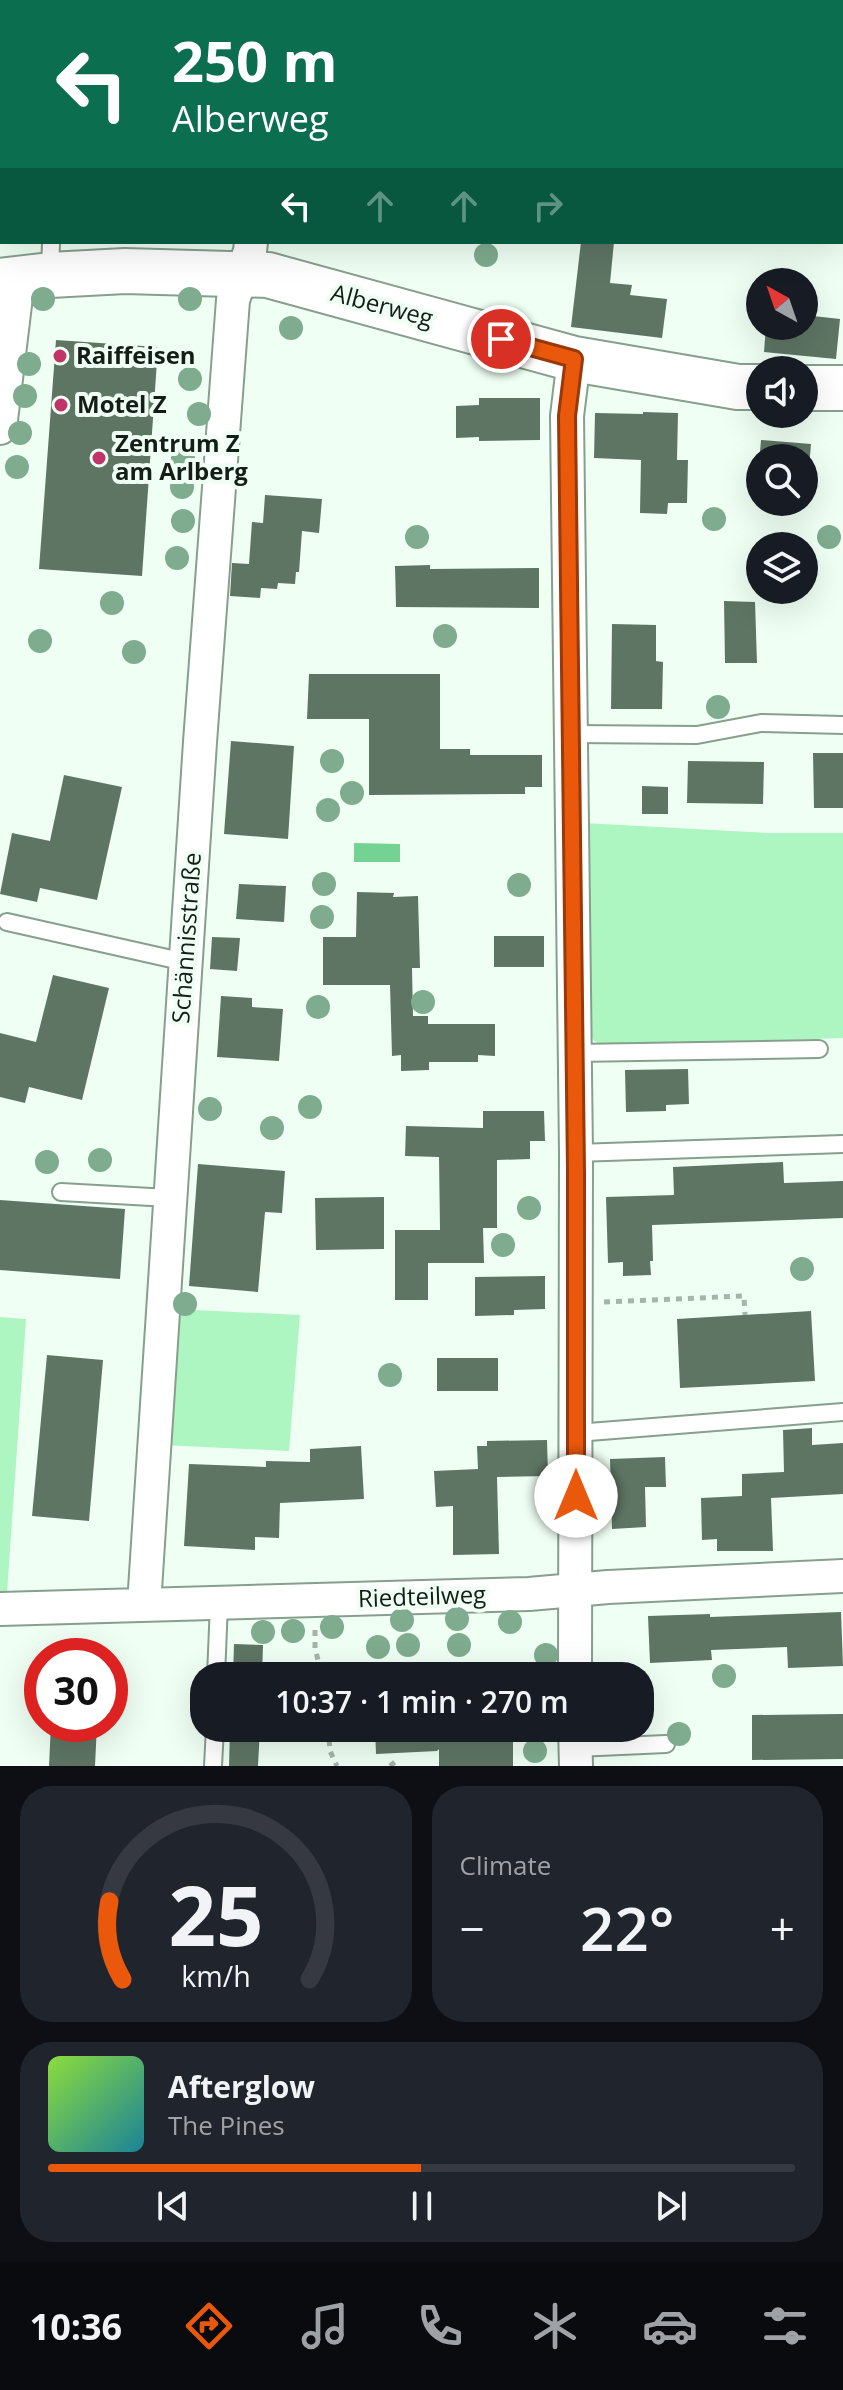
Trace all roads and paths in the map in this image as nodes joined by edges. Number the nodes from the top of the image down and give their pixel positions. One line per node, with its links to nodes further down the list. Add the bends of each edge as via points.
1 (247, 258): 2 (street, Alberweg, via 125,271); 3 (street, Alberweg, via 268,275); 11 (street, Schännisstraße, via 233,300)
2 (30, 270): 7 (street)
3 (574, 359): 4 (street, Alberweg); 9 (street, via 567,416)
4 (746, 387)
5 (818, 388): 6 (street)
6 (843, 388)
7 (0, 428)
8 (843, 725): 9 (lane, via 761,723 697,735)
9 (572, 734): 13 (street)
10 (7, 922): 11 (lane)
11 (185, 962): 17 (street, Schännisstraße)
12 (819, 1049): 13 (lane)
13 (575, 1053): 15 (street)
14 (843, 1144): 15 (lane)
15 (576, 1153): 18 (street)
16 (61, 1192): 17 (lane)
17 (169, 1198): 26 (street, Schännisstraße)
18 (576, 1303): 19 (path, via 744,1296); 21 (street)
19 (745, 1315)
20 (843, 1412): 21 (lane)
21 (576, 1433): 23 (street)
22 (843, 1576): 23 (street, Riedteilweg)
23 (574, 1591): 24 (street, Riedteilweg); 30 (street)
24 (314, 1601): 25 (street, Riedteilweg); 29 (path)
25 (219, 1604): 26 (street, Riedteilweg); 28 (lane)
26 (144, 1605): 27 (street, Riedteilweg)
27 (0, 1609)
28 (217, 1662)
29 (318, 1662)
30 (575, 1662)
31 (214, 1742): 35 (lane)
32 (329, 1742): 36 (path)
33 (666, 1744): 34 (lane)
34 (576, 1747)
35 (213, 1766)
36 (337, 1766)
37 (390, 1766): 38 (path)
38 (397, 1766)

